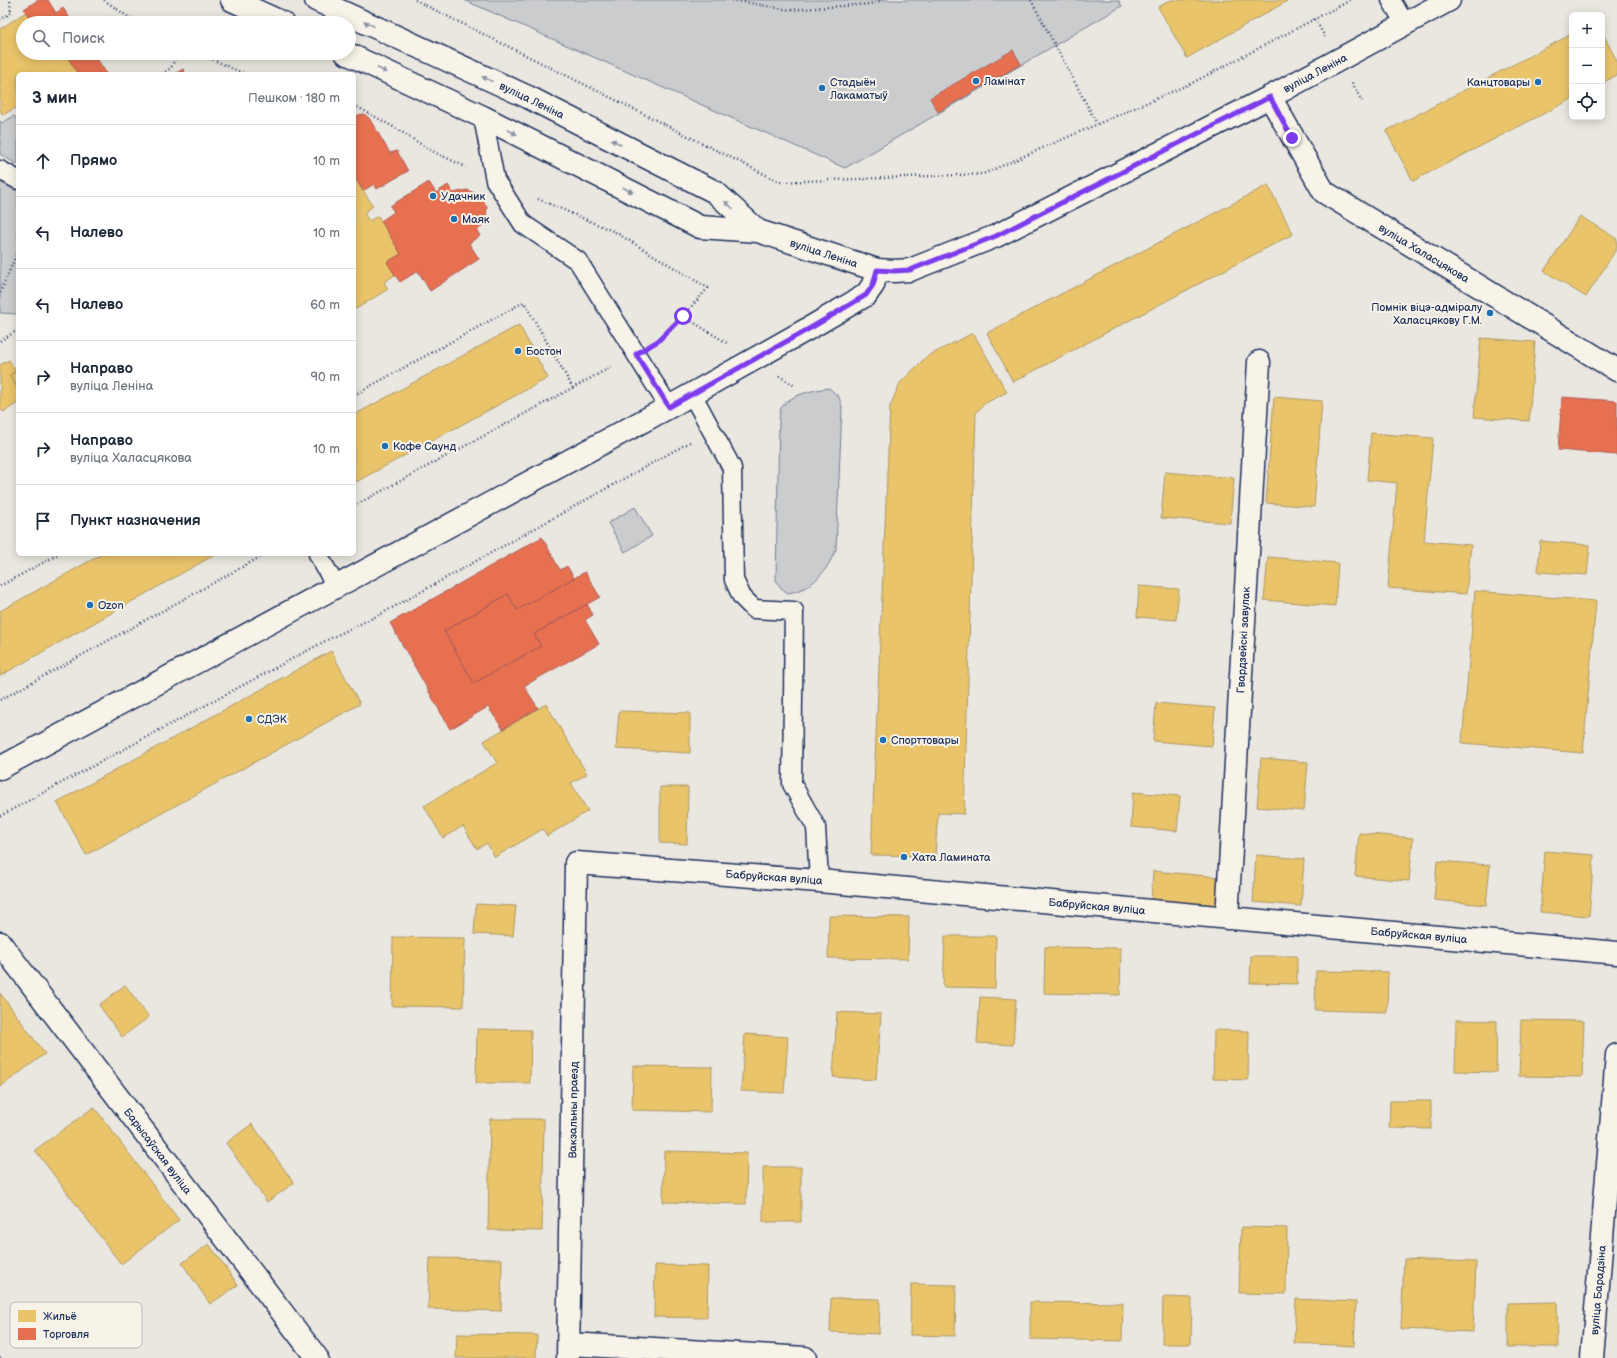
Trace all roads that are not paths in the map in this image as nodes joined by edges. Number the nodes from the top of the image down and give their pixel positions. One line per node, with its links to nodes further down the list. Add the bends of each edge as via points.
1 (232, 0): 5 (street)
2 (316, 0): 6 (street, вуліца Леніна, one-way to 2)
3 (1391, 0): 8 (lane)
4 (1449, 0): 8 (street, вуліца Леніна)
5 (267, 16)
6 (351, 16)
7 (356, 18): 14 (street, вуліца Леніна, one-way to 7, via 715,192 528,97)
8 (1405, 24): 10 (street, вуліца Леніна)
9 (356, 58): 11 (street, вуліца Леніна, one-way to 11)
10 (1270, 97): 15 (street, вуліца Леніна, via 996,236 910,270); 17 (street, вуліца Халасцякова, via 1324,192)
11 (483, 117): 14 (street, вуліца Леніна, one-way to 14, via 700,226); 19 (lane, via 495,180 523,224 578,261)
12 (0, 170): 13 (lane)
13 (16, 179)
14 (758, 231): 15 (street, вуліца Леніна)
15 (877, 270): 18 (street, via 873,285 866,295)
16 (1259, 362): 25 (street, Гвардзейскі завулак)
17 (1617, 370)
18 (692, 394): 19 (street); 24 (lane, via 732,468 734,580 742,597 754,609 794,611 792,784 816,827)
19 (669, 407): 21 (street)
20 (319, 556): 21 (lane)
21 (336, 587): 22 (street)
22 (0, 768)
23 (576, 863): 24 (street, Бабруйская вуліца); 29 (street, Вакзальны праезд)
24 (819, 881): 25 (street, Бабруйская вуліца)
25 (1227, 918): 26 (street, Бабруйская вуліца)
26 (1617, 953)
27 (3, 954): 30 (street, Барысаўская вуліца)
28 (1617, 1055): 32 (street, вуліца Барадзіна)
29 (569, 1351): 31 (street)
30 (317, 1358)
31 (805, 1358)
32 (1592, 1358)

